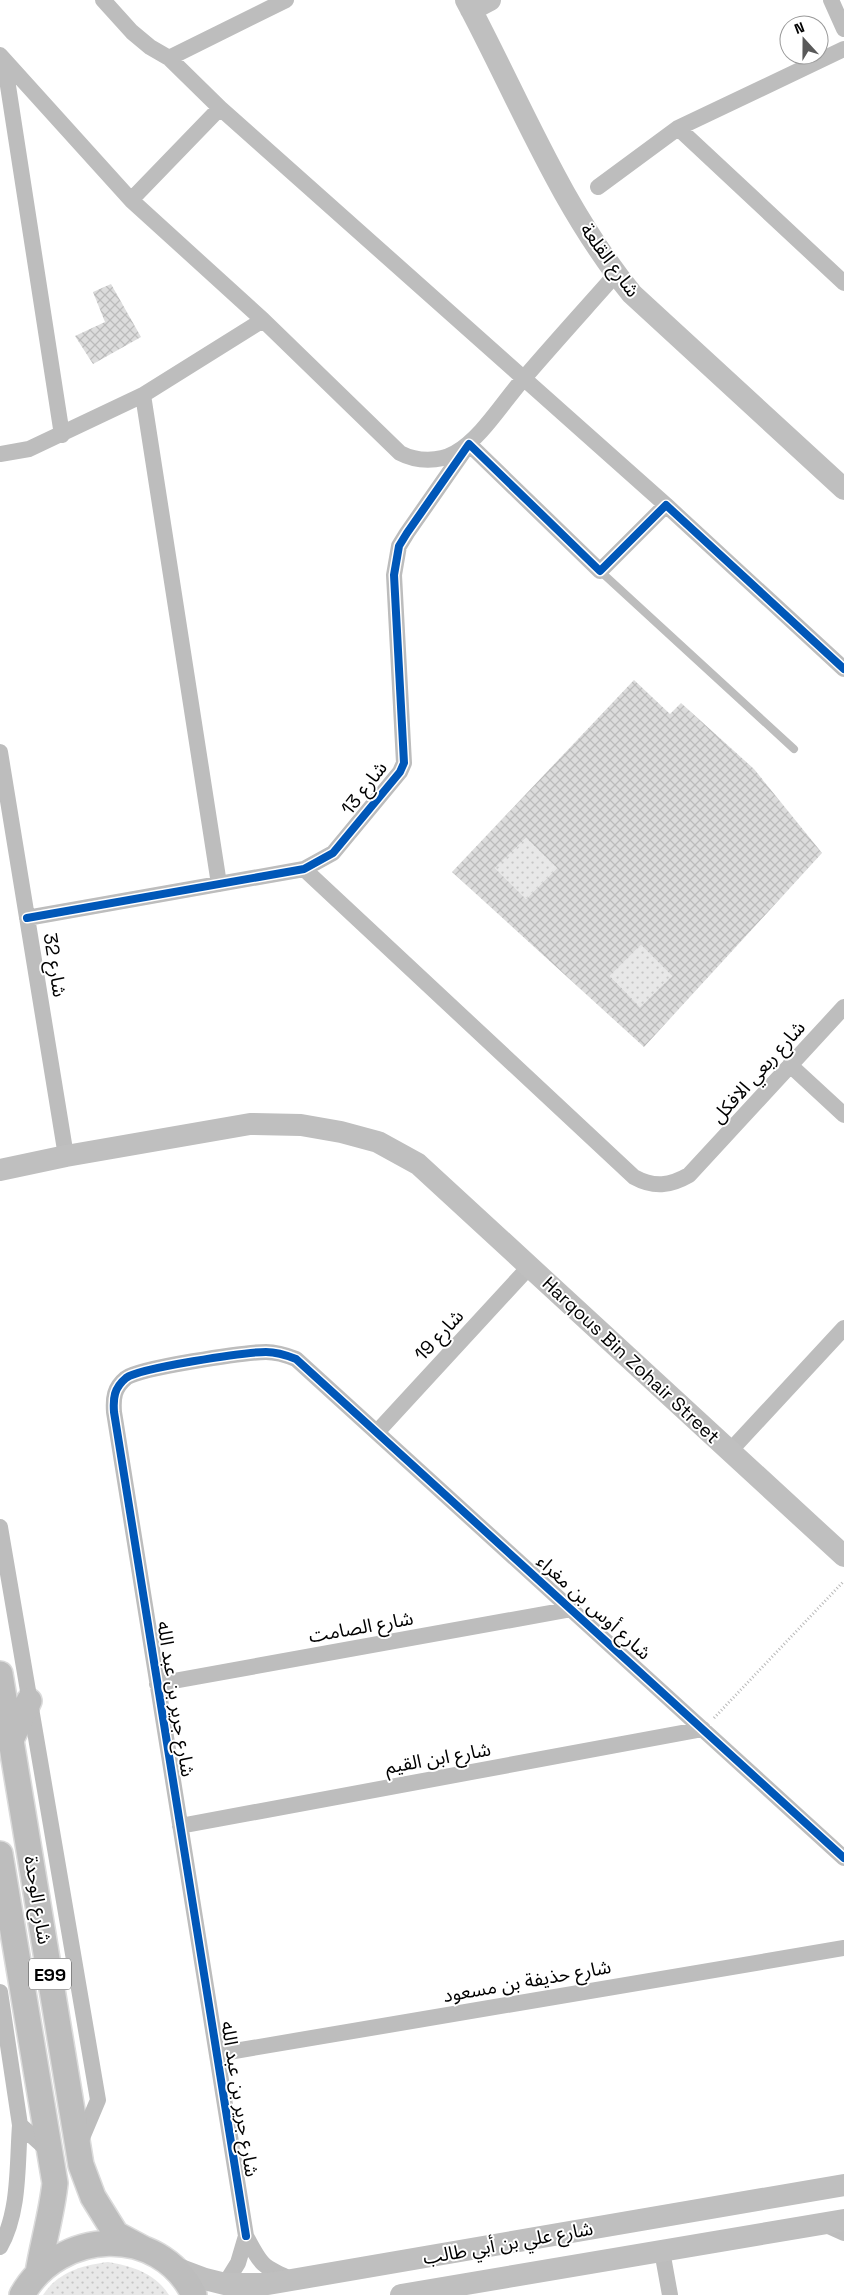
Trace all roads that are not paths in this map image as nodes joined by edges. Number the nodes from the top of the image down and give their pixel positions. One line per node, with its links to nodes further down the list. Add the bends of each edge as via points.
1 (103, 0): 8 (street, via 150,47)
2 (286, 0): 8 (street)
3 (831, 0): 5 (street)
4 (476, 3): 13 (street, شارع القلعة, via 565,195)
5 (844, 30)
6 (844, 49): 10 (street)
7 (2, 58): 12 (street); 18 (street)
8 (169, 58): 9 (street)
9 (220, 108): 12 (street); 16 (street)
10 (678, 128): 11 (street); 14 (street)
11 (598, 187)
12 (131, 200): 15 (street)
13 (616, 274): 16 (street, شارع 13); 21 (street, شارع القلعة, via 632,294)
14 (844, 283)
15 (263, 320): 17 (street); 19 (street, via 400,453 418,460 431,459 454,454)
16 (524, 377): 19 (street, شارع 13); 22 (street)
17 (143, 395): 18 (street); 28 (street)
18 (62, 435): 20 (street, via 29,449)
19 (469, 444): 23 (street); 27 (street, شارع 13, via 399,546 394,575 404,762 400,772 333,853)
20 (0, 454)
21 (844, 489)
22 (666, 505): 23 (street); 24 (street)
23 (600, 571): 25 (lane)
24 (844, 668)
25 (794, 749)
26 (0, 752): 29 (street, شارع 32)
27 (304, 869): 28 (street, شارع 13); 31 (street, شارع ربعي الافكل, via 634,1177 647,1184 664,1185 683,1178 701,1164)
28 (219, 884): 29 (street, شارع 13)
29 (27, 918): 33 (street, شارع 32)
30 (844, 1007): 31 (street, شارع ربعي الافكل)
31 (790, 1065): 32 (street)
32 (844, 1115)
33 (66, 1156): 34 (street, Harqous Bin Zohair Street); 35 (street, Harqous Bin Zohair Street, via 250,1124 292,1125 341,1132 378,1142 418,1164)
34 (0, 1170)
35 (530, 1266): 38 (street, شارع 19); 39 (street, Harqous Bin Zohair Street)
36 (844, 1328): 39 (street)
37 (323, 1381): 38 (street, شارع أوس بن مغراء); 44 (street, شارع جرير بن عبد الله, via 296,1359 282,1354 248,1353 134,1373 116,1389 114,1412)
38 (378, 1431): 42 (street, شارع أوس بن مغراء)
39 (729, 1452): 41 (street, Harqous Bin Zohair Street)
40 (0, 1527): 45 (street)
41 (844, 1556)
42 (572, 1609): 44 (street, شارع الصامت); 46 (street, شارع أوس بن مغراء)
43 (0, 1674): 47 (main road, شارع الوحدة / E99)
44 (157, 1684): 48 (street, شارع جرير بن عبد الله)
45 (29, 1701): 47 (main road); 55 (street, via 98,2100)
46 (703, 1729): 48 (street, شارع ابن القيم); 50 (street, شارع أوس بن مغراء)
47 (11, 1740): 55 (main road, شارع الوحدة / E99)
48 (180, 1826): 53 (street, شارع جرير بن عبد الله)
49 (0, 1854): 56 (main road, شارع الوحدة / E99)
50 (844, 1858)
51 (844, 1948): 53 (street, شارع حذيفة بن مسعود)
52 (0, 1992): 54 (street)
53 (217, 2054): 61 (street, شارع جرير بن عبد الله)
54 (20, 2124): 56 (street); 58 (street)
55 (78, 2147): 63 (main road, شارع الوحدة / E99, via 93,2197 105,2218 116,2234)
56 (52, 2154): 66 (main road, شارع الوحدة / E99, via 53,2209)
57 (844, 2185): 67 (street, شارع علي بن أبي طالب)
58 (8, 2186): 62 (street, via 8,2232)
59 (834, 2222): 60 (street); 64 (street, شارع علي بن أبي طالب)
60 (844, 2234)
61 (246, 2236): 67 (street, شارع جرير بن عبد الله, via 259,2262); 68 (street, شارع جرير بن عبد الله, via 238,2264)
62 (0, 2247)
63 (144, 2249): 65 (main road); 66 (main road, via 122,2243 84,2246 55,2258)
64 (662, 2251): 71 (street, شارع علي بن أبي طالب); 72 (street)
65 (173, 2267): 68 (street, شارع علي بن أبي طالب); 70 (main road)
66 (38, 2273): 69 (main road)
67 (293, 2280): 68 (street, شارع علي بن أبي طالب, via 268,2284)
68 (225, 2284)
69 (22, 2295)
70 (194, 2295)
71 (401, 2295)
72 (670, 2295)

